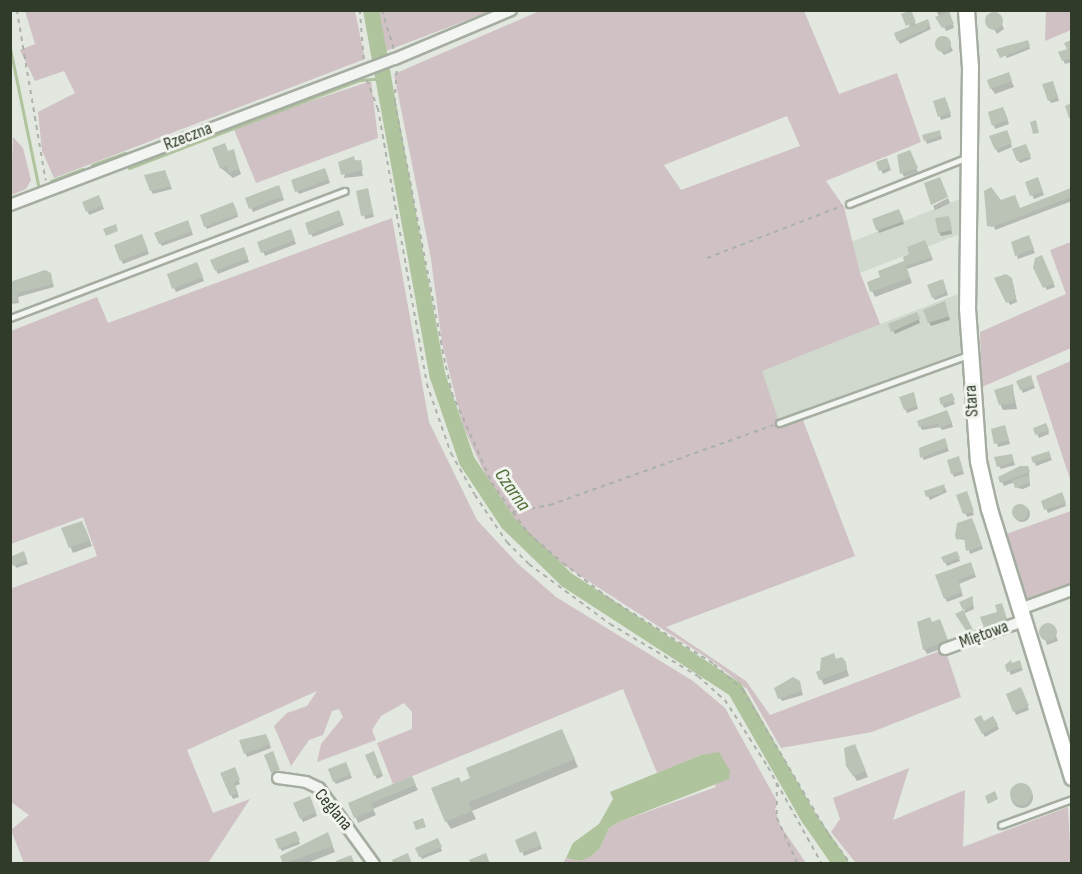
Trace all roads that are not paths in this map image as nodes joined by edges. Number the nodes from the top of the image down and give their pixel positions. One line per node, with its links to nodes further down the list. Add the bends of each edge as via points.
1 (511, 10): 6 (street, Rzeczna, via 397,58)
2 (966, 10): 3 (street, Stara)
3 (969, 157): 5 (lane); 8 (street, Stara)
4 (345, 191): 7 (lane)
5 (849, 204)
6 (10, 205)
7 (10, 318)
8 (969, 354): 9 (lane); 11 (street, Stara, via 983,486)
9 (779, 423)
10 (1071, 590): 11 (street, Miętowa)
11 (1021, 615): 12 (street, Miętowa); 13 (street, Stara)
12 (945, 649)
13 (1071, 777)
14 (278, 778): 17 (street, Ceglana, via 319,788)
15 (1071, 799): 16 (lane)
16 (1001, 825)
17 (374, 864)

